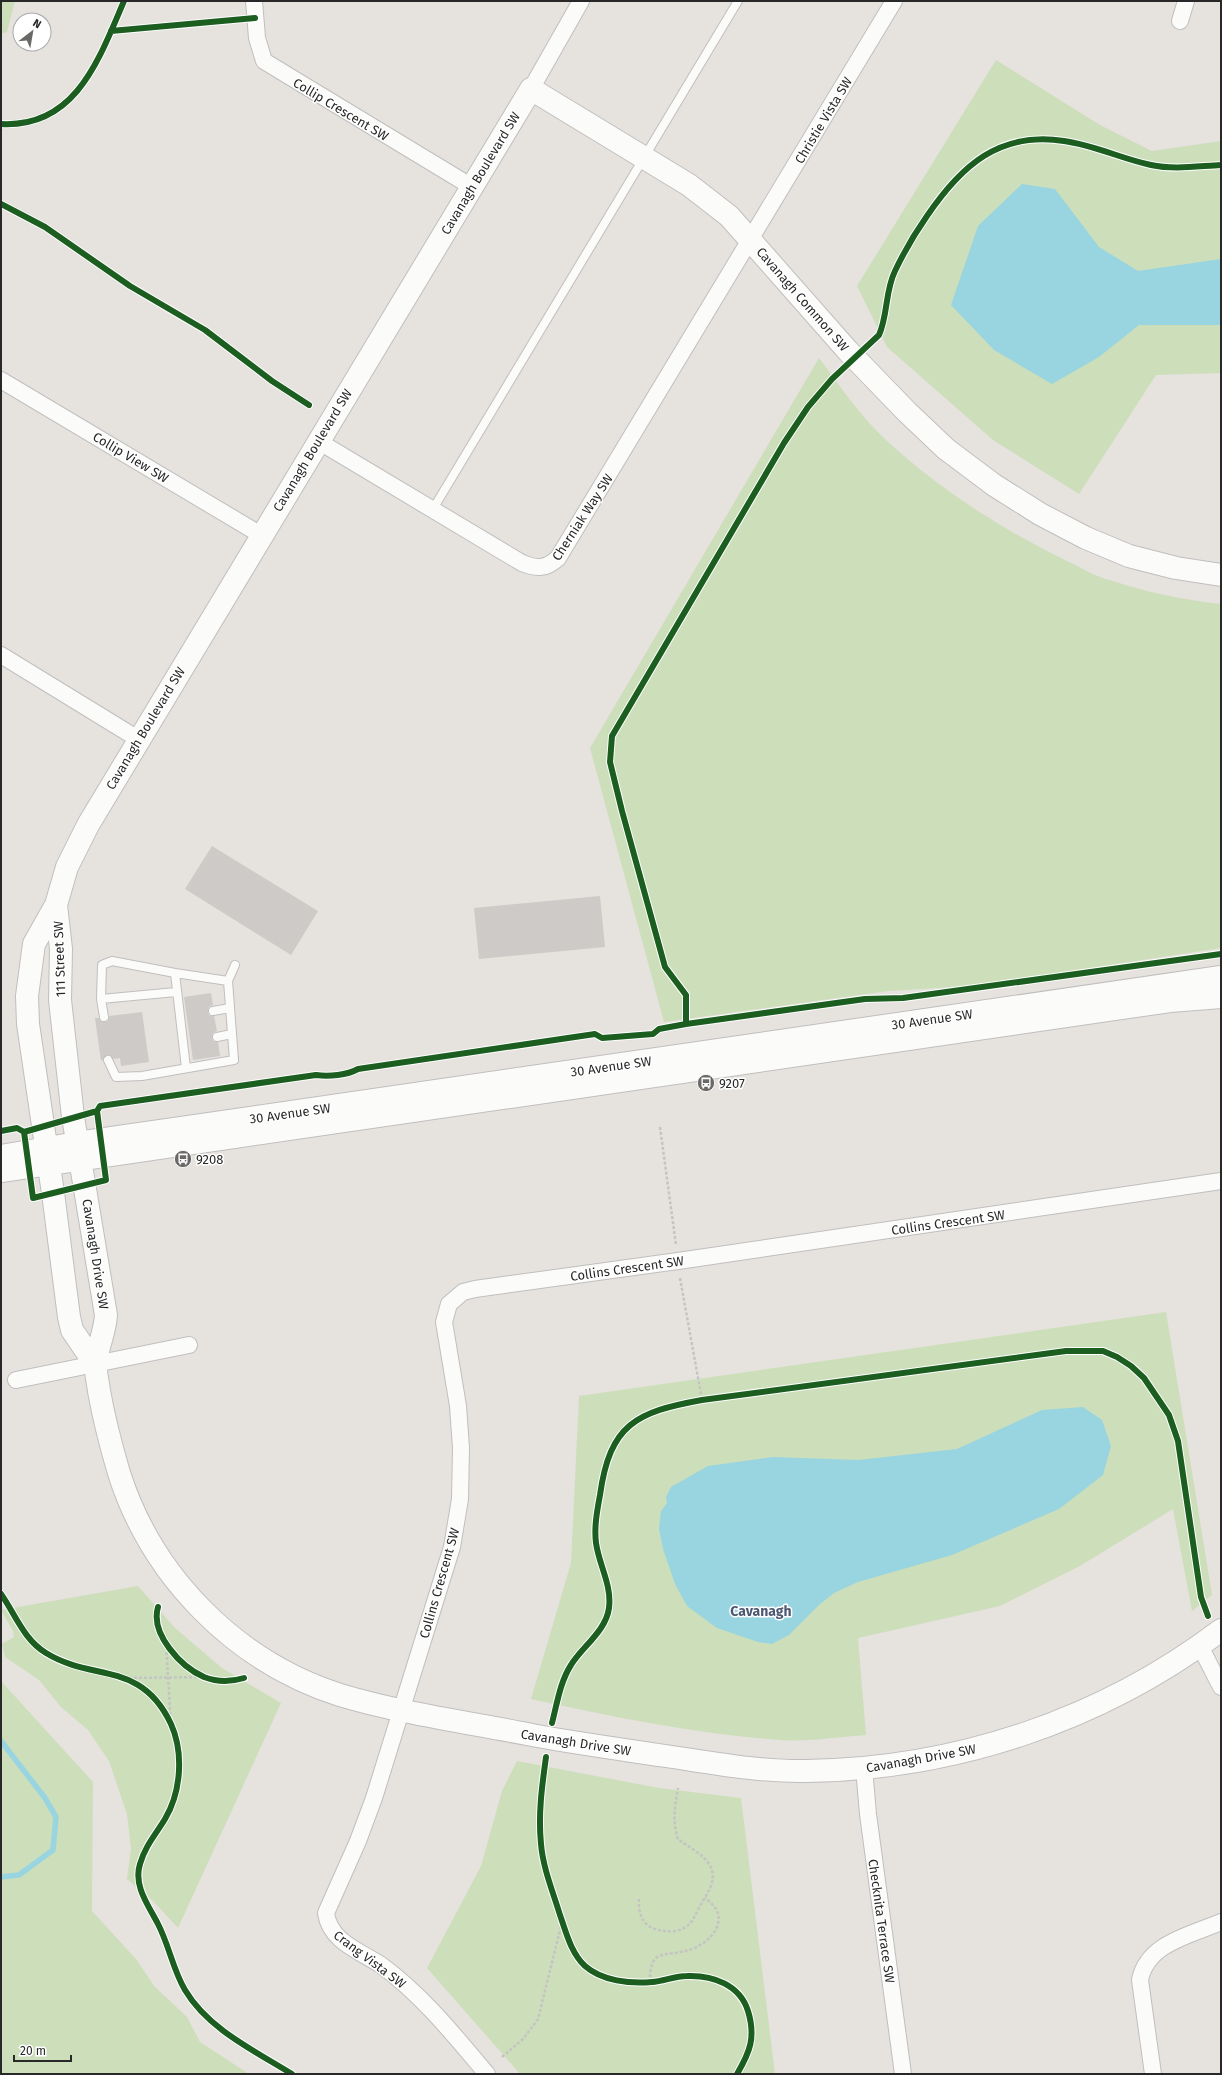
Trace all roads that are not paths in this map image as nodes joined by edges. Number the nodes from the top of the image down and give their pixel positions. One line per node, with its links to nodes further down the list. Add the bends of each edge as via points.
1 (254, 1): 9 (street, Collip Crescent SW, via 257,38 264,61)
2 (581, 1): 7 (street, Cavanagh Boulevard SW)
3 (738, 1): 8 (lane)
4 (894, 1): 10 (street, Christie Vista SW)
5 (1186, 1): 6 (street)
6 (1180, 21)
7 (530, 90): 8 (street, Cavanagh Common SW); 9 (street, Cavanagh Boulevard SW)
8 (644, 157): 10 (street, Cavanagh Common SW, via 689,185 729,216); 13 (lane)
9 (472, 187): 12 (street, Cavanagh Boulevard SW)
10 (752, 240): 13 (street, Cherniak Way SW, via 558,558 551,565 543,568 522,563); 15 (street, Cavanagh Common SW, via 848,351 907,412 946,449 994,485 1040,514 1086,538 1129,556 1176,568)
11 (1, 380): 14 (street, Collip View SW)
12 (318, 441): 13 (street, Cherniak Way SW); 14 (street, Cavanagh Boulevard SW)
13 (433, 509)
14 (261, 535): 17 (street, Cavanagh Boulevard SW)
15 (1221, 575)
16 (1, 655): 17 (street)
17 (138, 739): 18 (street, Cavanagh Boulevard SW, via 76,846 60,886)
18 (56, 905): 33 (street, 111 Street SW, via 61,949 60,1000); 35 (street, 111 Street SW, via 34,944 27,996)
19 (235, 965): 22 (lane)
20 (175, 974): 22 (lane); 23 (lane); 25 (lane, via 112,961 102,965)
21 (1221, 977): 33 (street, 30 Avenue SW)
22 (228, 981): 26 (lane)
23 (176, 992): 25 (lane); 32 (lane, via 187,1042)
24 (1221, 997): 33 (street, 30 Avenue SW, via 1162,1002)
25 (101, 999): 28 (lane)
26 (230, 1008): 27 (lane); 29 (lane)
27 (214, 1011)
28 (104, 1017)
29 (232, 1034): 30 (lane); 32 (lane, via 234,1060)
30 (217, 1037)
31 (108, 1060): 32 (lane, via 116,1077 142,1076)
32 (186, 1068)
33 (78, 1151): 35 (street, 30 Avenue SW); 39 (street, Cavanagh Drive SW, via 106,1315 105,1331)
34 (1, 1156): 35 (street, 30 Avenue SW)
35 (47, 1156): 36 (street, 30 Avenue SW); 39 (street, Cavanagh Drive SW, via 69,1317 72,1330)
36 (1, 1171)
37 (1221, 1181): 44 (street, Collins Crescent SW, via 678,1262 475,1288 455,1298 449,1304 444,1322 460,1427 460,1498 452,1547)
38 (189, 1345): 39 (street)
39 (95, 1364): 40 (street); 44 (street, Cavanagh Drive SW, via 104,1421 124,1487 136,1518 154,1551 179,1585 231,1636 267,1662 303,1681 341,1695)
40 (16, 1380)
41 (1221, 1630): 42 (street, Cavanagh Drive SW)
42 (1200, 1646): 43 (street); 45 (street, Cavanagh Drive SW, via 1101,1702 1024,1735 948,1756)
43 (1221, 1687)
44 (402, 1710): 45 (street, Cavanagh Drive SW, via 548,1738 732,1766 806,1771); 47 (street, Crang Vista SW, via 363,1827 346,1871 328,1905 327,1922 338,1938 381,1965 405,1984 448,2028)
45 (864, 1768): 48 (street, Checknita Terrace SW)
46 (1221, 1922): 49 (street, via 1161,1948 1147,1961 1142,1970 1140,1980)
47 (487, 2074)
48 (903, 2074)
49 (1153, 2074)

